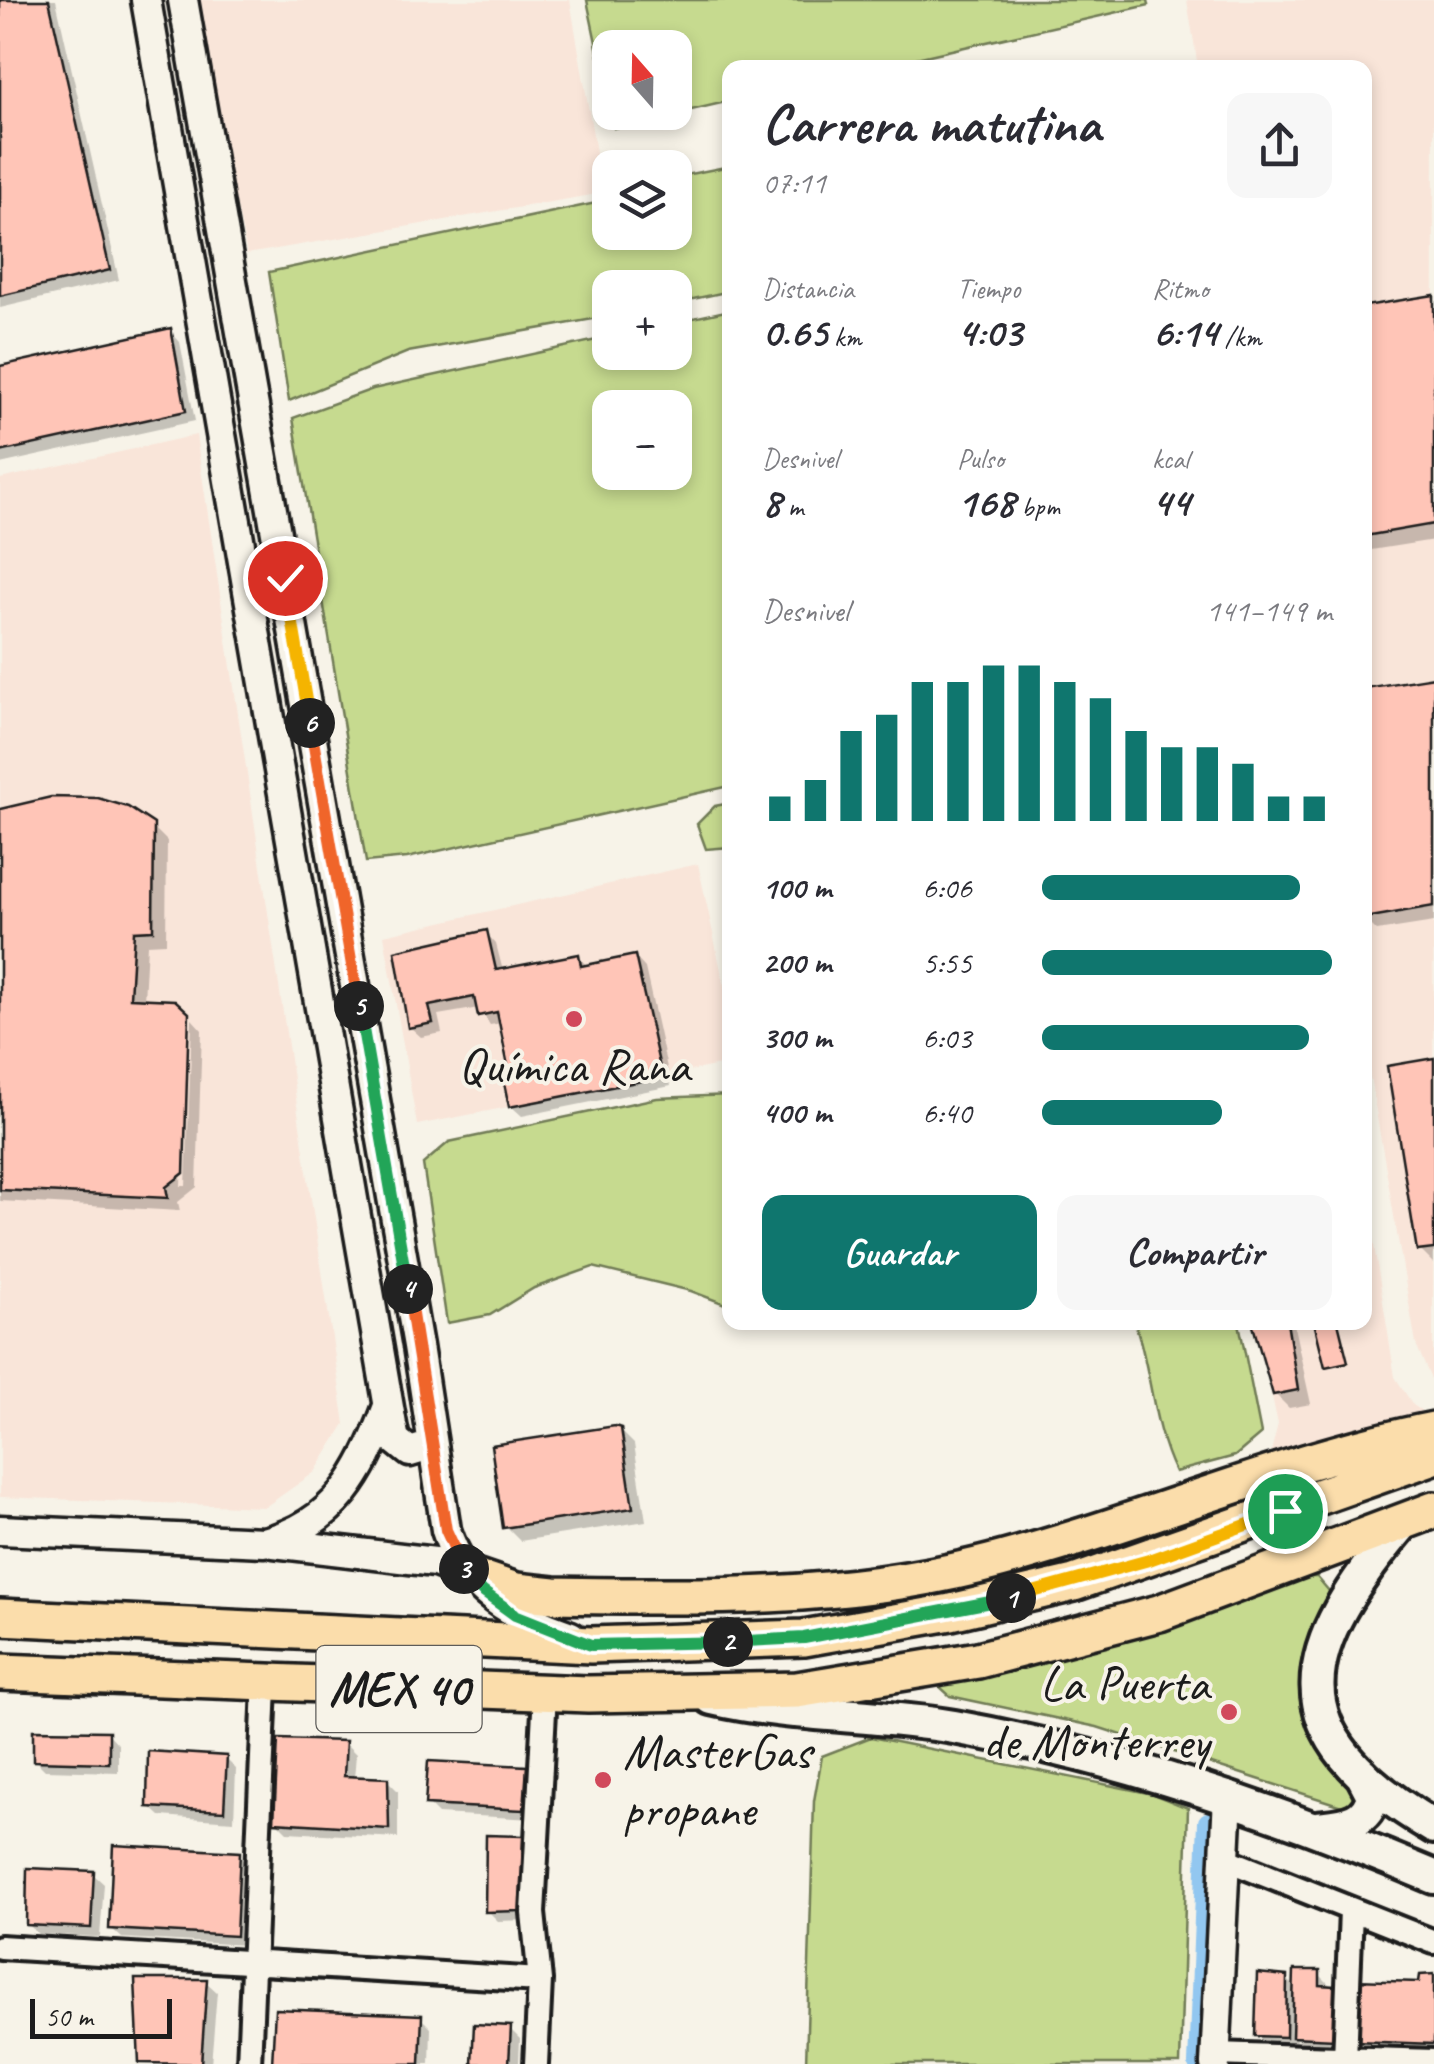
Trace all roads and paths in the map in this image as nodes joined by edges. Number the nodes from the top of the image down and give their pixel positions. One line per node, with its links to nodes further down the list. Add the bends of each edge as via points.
1 (146, 0): 3 (street)
2 (183, 0): 5 (street)
3 (389, 1404): 5 (street, via 394,1440 402,1448 420,1451); 9 (street, via 359,1477 339,1500 293,1535)
4 (1434, 1430): 10 (main road, via 1265,1472)
5 (433, 1444): 11 (street, via 446,1530)
6 (1434, 1456): 13 (main road, MEX 40, via 1074,1583)
7 (1420, 1516): 18 (main road, MEX 40, via 1159,1613 1062,1640 868,1681); 19 (main road, via 1341,1602 1318,1666 1326,1726)
8 (0, 1530): 9 (street)
9 (264, 1542): 11 (street, via 436,1562)
10 (1043, 1548): 11 (main road, via 834,1591 535,1594); 13 (main road)
11 (468, 1575): 14 (street, via 515,1615)
12 (0, 1617): 14 (main road, MEX 40)
13 (804, 1638): 14 (main road, MEX 40)
14 (591, 1645)
15 (0, 1672): 16 (main road, MEX 40)
16 (265, 1686): 17 (main road, MEX 40); 28 (street)
17 (544, 1693): 18 (main road, MEX 40); 29 (street, via 533,1914)
18 (698, 1694): 20 (main road, via 757,1708 950,1726)
19 (1362, 1774): 21 (main road); 22 (main road, via 1373,1795 1369,1810 1354,1822)
20 (1228, 1796): 22 (main road); 23 (street)
21 (1434, 1827)
22 (1318, 1828): 24 (main road)
23 (1224, 1859): 25 (street); 30 (street)
24 (1434, 1877)
25 (1352, 1911): 26 (street); 31 (street)
26 (1434, 1942)
27 (0, 1947): 28 (street)
28 (251, 1964): 29 (street); 33 (street)
29 (540, 1980): 34 (street)
30 (1215, 2059): 31 (street)
31 (1345, 2059): 32 (street)
32 (1434, 2061)
33 (248, 2064)
34 (536, 2064)

